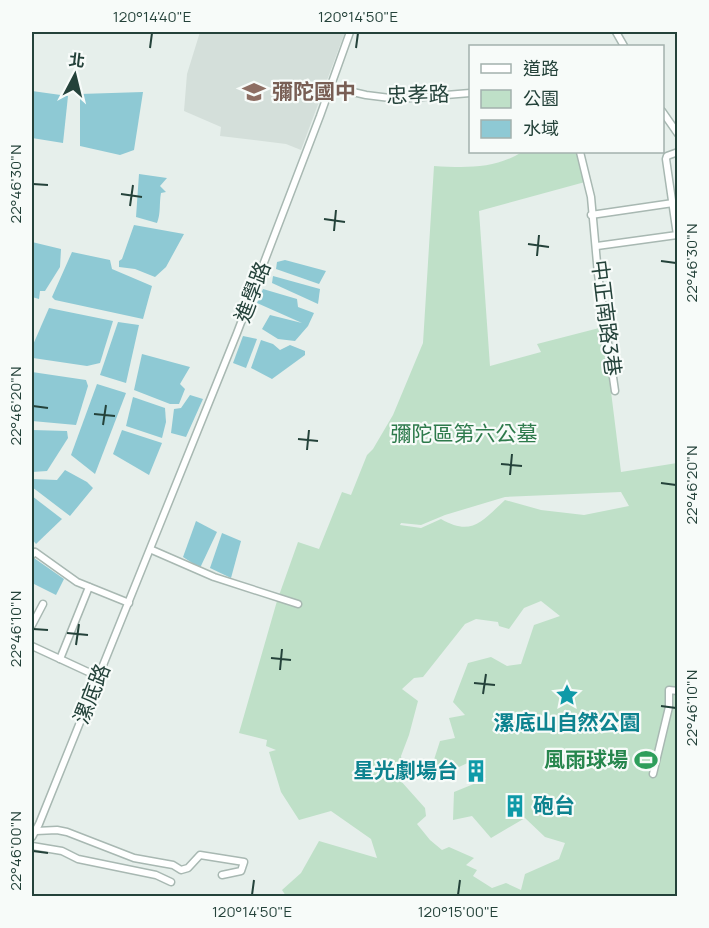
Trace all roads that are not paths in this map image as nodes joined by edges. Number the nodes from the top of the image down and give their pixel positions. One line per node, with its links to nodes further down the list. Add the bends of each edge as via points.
1 (350, 32): 2 (street, 進學路)
2 (331, 87): 3 (street, 忠孝路, via 398,99); 13 (street, 進學路)
3 (469, 93)
4 (664, 113): 5 (street)
5 (678, 134)
6 (678, 152): 8 (street, via 666,159)
7 (580, 153): 9 (street, 中正南路3巷)
8 (673, 203): 9 (street); 10 (street)
9 (591, 215): 11 (street, 中正南路3巷)
10 (677, 235): 11 (street, 中正南路3巷)
11 (597, 246): 12 (street, 中正南路3巷)
12 (615, 391)
13 (152, 550): 16 (street, 漯底路); 18 (street, via 214,577)
14 (32, 555): 15 (street, via 35,552)
15 (89, 587): 16 (street); 21 (street)
16 (129, 603): 22 (street, 漯底路)
17 (44, 604): 19 (street)
18 (298, 604)
19 (32, 625)
20 (32, 646): 21 (street)
21 (60, 659): 22 (street)
22 (99, 677): 27 (street, 漯底路)
23 (678, 691): 25 (street, via 669,690)
24 (678, 700): 25 (street)
25 (669, 704): 26 (street)
26 (653, 774)
27 (36, 831): 28 (street, 漯底路); 30 (street, via 67,832 134,858 181,870 200,855 244,862 241,871)
28 (32, 837)
29 (32, 846): 31 (street, via 62,850 78,859 156,875)
30 (222, 875)
31 (171, 882)

